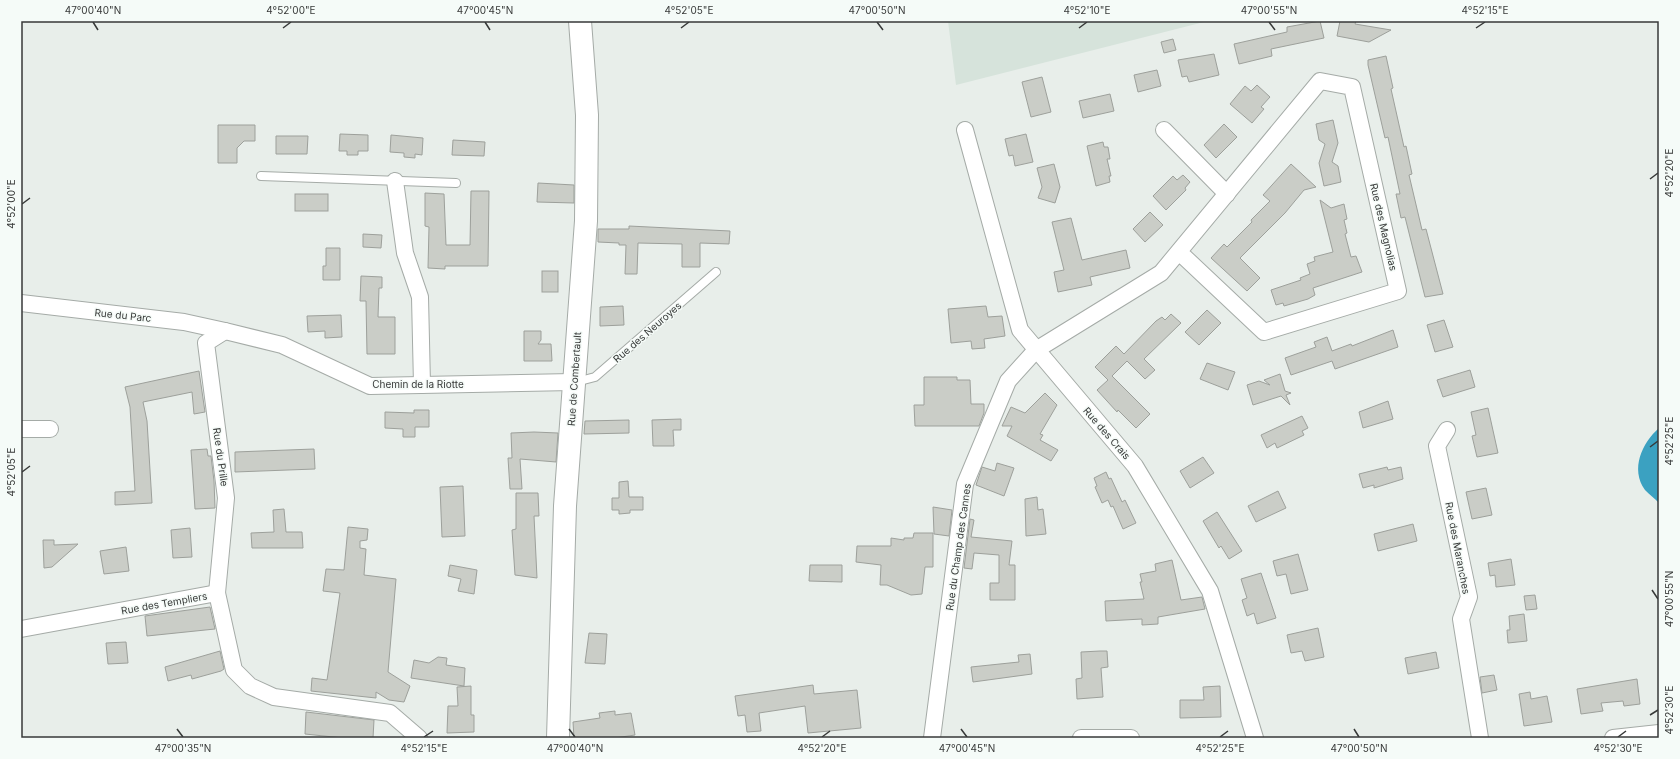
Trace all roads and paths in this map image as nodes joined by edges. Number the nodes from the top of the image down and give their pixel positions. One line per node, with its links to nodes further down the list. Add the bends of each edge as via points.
1 (580, 21): 13 (street, Rue de Combertault, via 587,115 586,221)
2 (965, 130): 12 (street, Rue des Crais, via 1020,330)
3 (1164, 130): 7 (street)
4 (261, 176): 5 (lane)
5 (395, 181): 6 (lane); 14 (street, via 405,253 420,297)
6 (456, 182)
7 (1226, 194): 8 (street, Rue des Magnolias); 8 (street, Rue des Magnolias, via 1320,81 1352,87 1398,291 1264,332)
8 (1179, 252): 12 (street, Rue des Magnolias, via 1161,273)
9 (716, 272): 13 (lane, Rue des Neuroyes, via 595,378)
10 (21, 303): 11 (street, Rue du Parc, via 184,322)
11 (225, 331): 14 (street, Chemin de la Riotte, via 282,345 370,386); 18 (street, Rue du Prille, via 206,343 226,498)
12 (1036, 350): 23 (street, Rue du Champ des Cannes, via 1008,380 965,484); 26 (street, Rue des Crais, via 1135,466 1210,591)
13 (573, 382): 14 (street, Chemin de la Riotte); 22 (street, Rue de Combertault, via 565,506)
14 (422, 385)
15 (21, 429): 16 (street)
16 (50, 429)
17 (1447, 430): 27 (street, Rue des Maranches, via 1437,446 1469,598 1461,619)
18 (217, 593): 19 (street, Rue des Templiers); 21 (street, Rue des Templiers, via 234,670 250,686 274,698 390,713)
19 (21, 629)
20 (1659, 733): 28 (street)
21 (419, 738)
22 (558, 738)
23 (932, 738)
24 (1081, 738): 25 (street)
25 (1131, 738)
26 (1255, 738)
27 (1480, 738)
28 (1613, 738)

